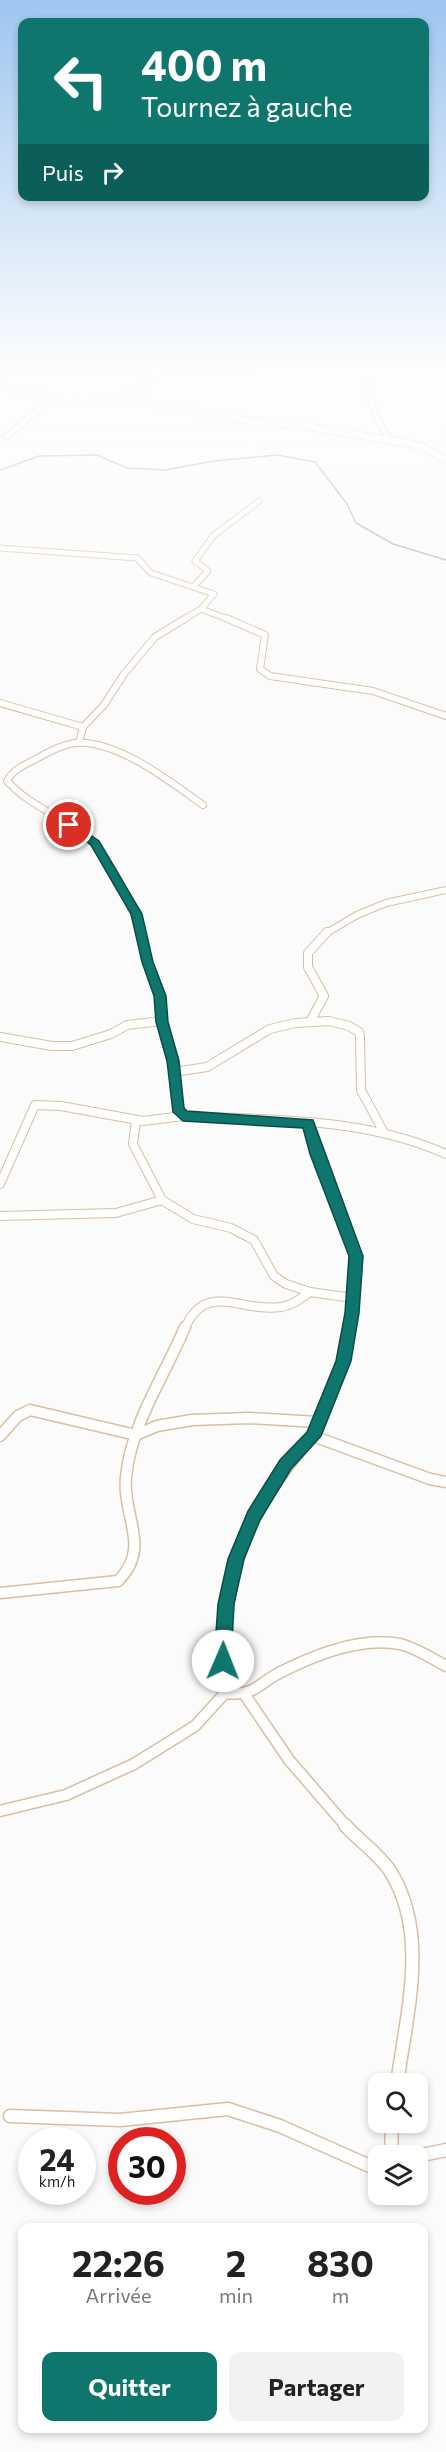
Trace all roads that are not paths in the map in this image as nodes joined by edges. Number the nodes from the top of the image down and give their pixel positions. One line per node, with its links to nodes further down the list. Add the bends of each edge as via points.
1 (259, 501): 3 (street, via 204,547 195,561 208,571)
2 (0, 548): 3 (street, via 137,558 151,573)
3 (194, 586): 4 (street, via 214,594)
4 (201, 609): 6 (street, via 265,635 260,669 270,676 374,691); 7 (street, via 155,637)
5 (0, 703): 7 (street)
6 (446, 716)
7 (83, 727): 8 (street)
8 (79, 743): 9 (street, via 134,761 171,781); 12 (street, via 47,753 17,770 7,781 26,799 95,843 136,914 160,996)
9 (203, 805)
10 (446, 890): 11 (street, via 395,900 339,924 313,944 306,962 324,996)
11 (311, 1020): 14 (street, via 270,1029 207,1066); 18 (street, via 349,1026 359,1032 363,1044 358,1078 361,1093)
12 (162, 1022): 13 (street, via 127,1025 72,1046); 14 (street)
13 (0, 1037)
14 (174, 1072): 15 (street, via 175,1096)
15 (183, 1116): 16 (street); 17 (street)
16 (136, 1121): 20 (street, via 87,1110 35,1105); 21 (street, via 134,1144)
17 (309, 1123): 18 (street); 24 (street, via 356,1256)
18 (383, 1131): 19 (street)
19 (446, 1154)
20 (0, 1184)
21 (162, 1200): 22 (street, via 116,1214); 23 (street, via 176,1211 244,1233 254,1240 274,1276)
22 (0, 1216)
23 (310, 1292): 24 (street); 26 (street, via 282,1307 209,1301 201,1304 162,1374)
24 (353, 1298): 25 (street, via 344,1361)
25 (318, 1422): 26 (street, via 192,1420 157,1426); 28 (street)
26 (136, 1435): 27 (street, via 30,1410 18,1416); 30 (street, via 125,1478 135,1545 127,1575 118,1581)
27 (0, 1436)
28 (313, 1436): 29 (street); 32 (street, via 285,1464 254,1516 236,1559 222,1645)
29 (446, 1482)
30 (0, 1593)
31 (446, 1666): 33 (street, via 392,1643 360,1645 306,1660 267,1678)
32 (225, 1693): 33 (street); 34 (street, via 195,1726 134,1764 66,1795)
33 (245, 1695): 35 (street, via 290,1760 358,1840 389,1869 402,1895 413,1958)
34 (0, 1811)
35 (398, 2073)
36 (10, 2116): 39 (street, via 120,2120 228,2109 280,2126)
37 (446, 2150): 38 (street)
38 (428, 2154)
39 (368, 2165)

